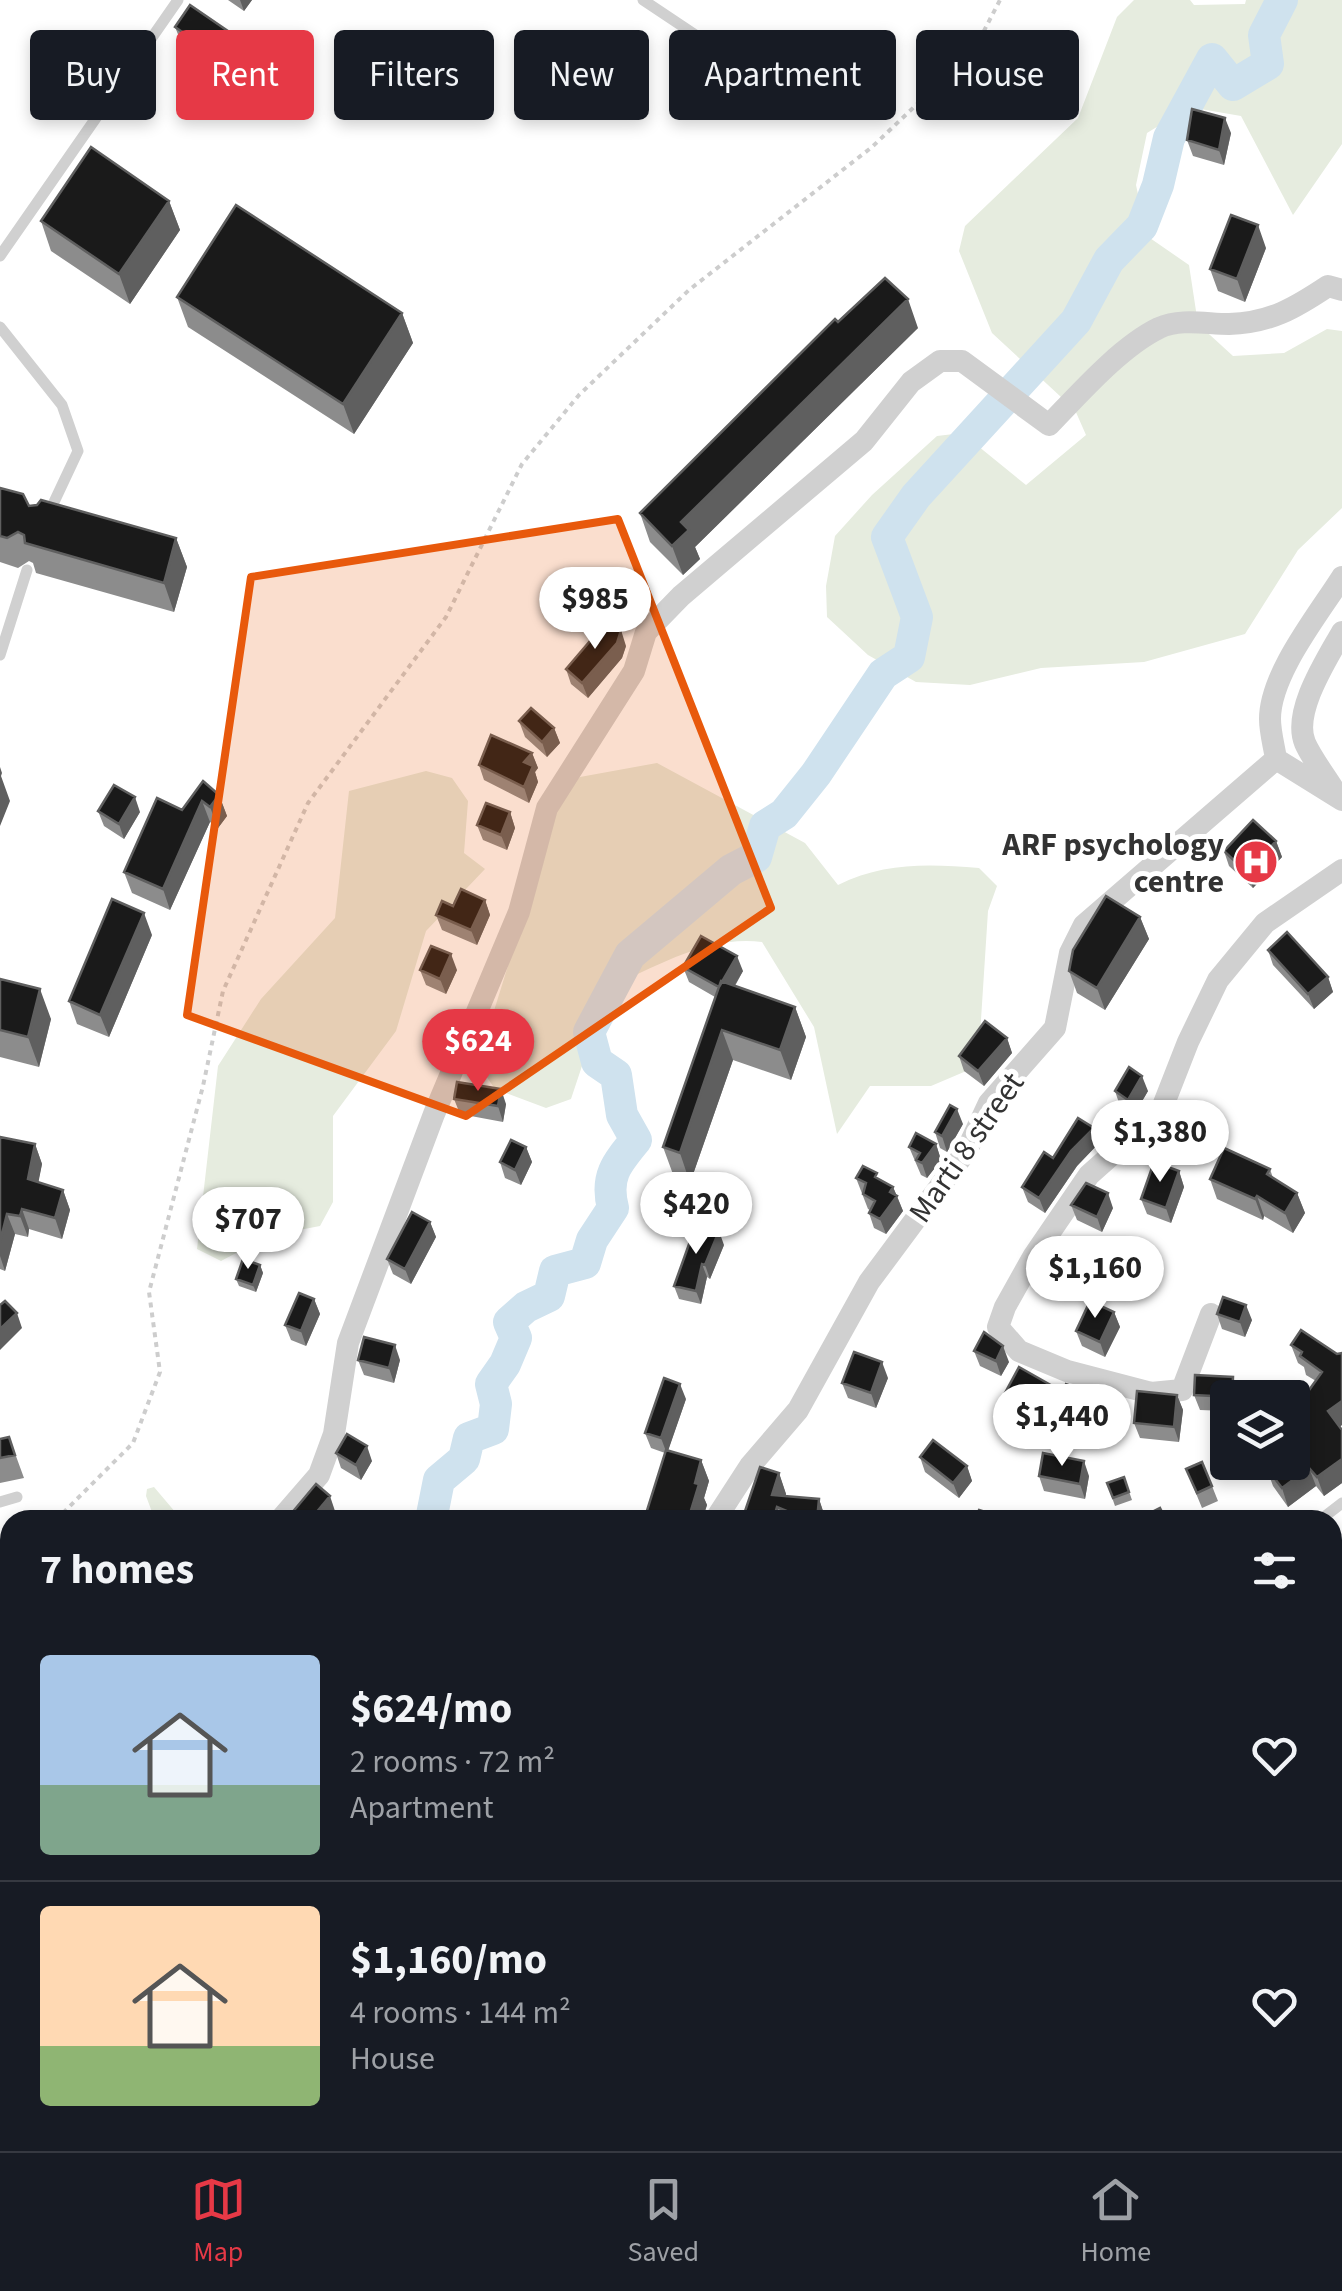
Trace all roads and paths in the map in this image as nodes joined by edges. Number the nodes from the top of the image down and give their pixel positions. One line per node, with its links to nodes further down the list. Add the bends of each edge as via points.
1 (178, 0): 5 (lane)
2 (643, 0): 4 (lane)
3 (1000, 0): 19 (path, via 974,50 872,147 689,290 579,395 522,464 446,616 308,803 223,991 150,1292 160,1372 133,1443)
4 (688, 30)
5 (0, 256)
6 (1342, 290): 20 (street, via 1328,286 1285,314 1160,328 1104,368 1049,425 962,361 940,361 911,382 864,441 646,632 634,672 547,808 519,912 348,1342 334,1434 319,1475)
7 (0, 327): 8 (lane, via 62,405 78,451)
8 (43, 526)
9 (27, 570): 12 (lane)
10 (1342, 576): 13 (street, via 1272,699)
11 (1342, 632): 14 (street, via 1300,719 1304,741)
12 (0, 655)
13 (1276, 759): 14 (street); 21 (street, Marti 8 street, via 1084,925 1070,953 1054,1028 989,1102 967,1150 869,1282 798,1410)
14 (1340, 799)
15 (1342, 870): 16 (street, via 1265,922 1218,980 1162,1111 1089,1175 1032,1257 998,1326 1019,1351 1151,1394 1182,1390)
16 (1211, 1314)
17 (18, 1497): 18 (lane)
18 (0, 1502)
19 (66, 1510)
20 (289, 1510)
21 (721, 1510)

